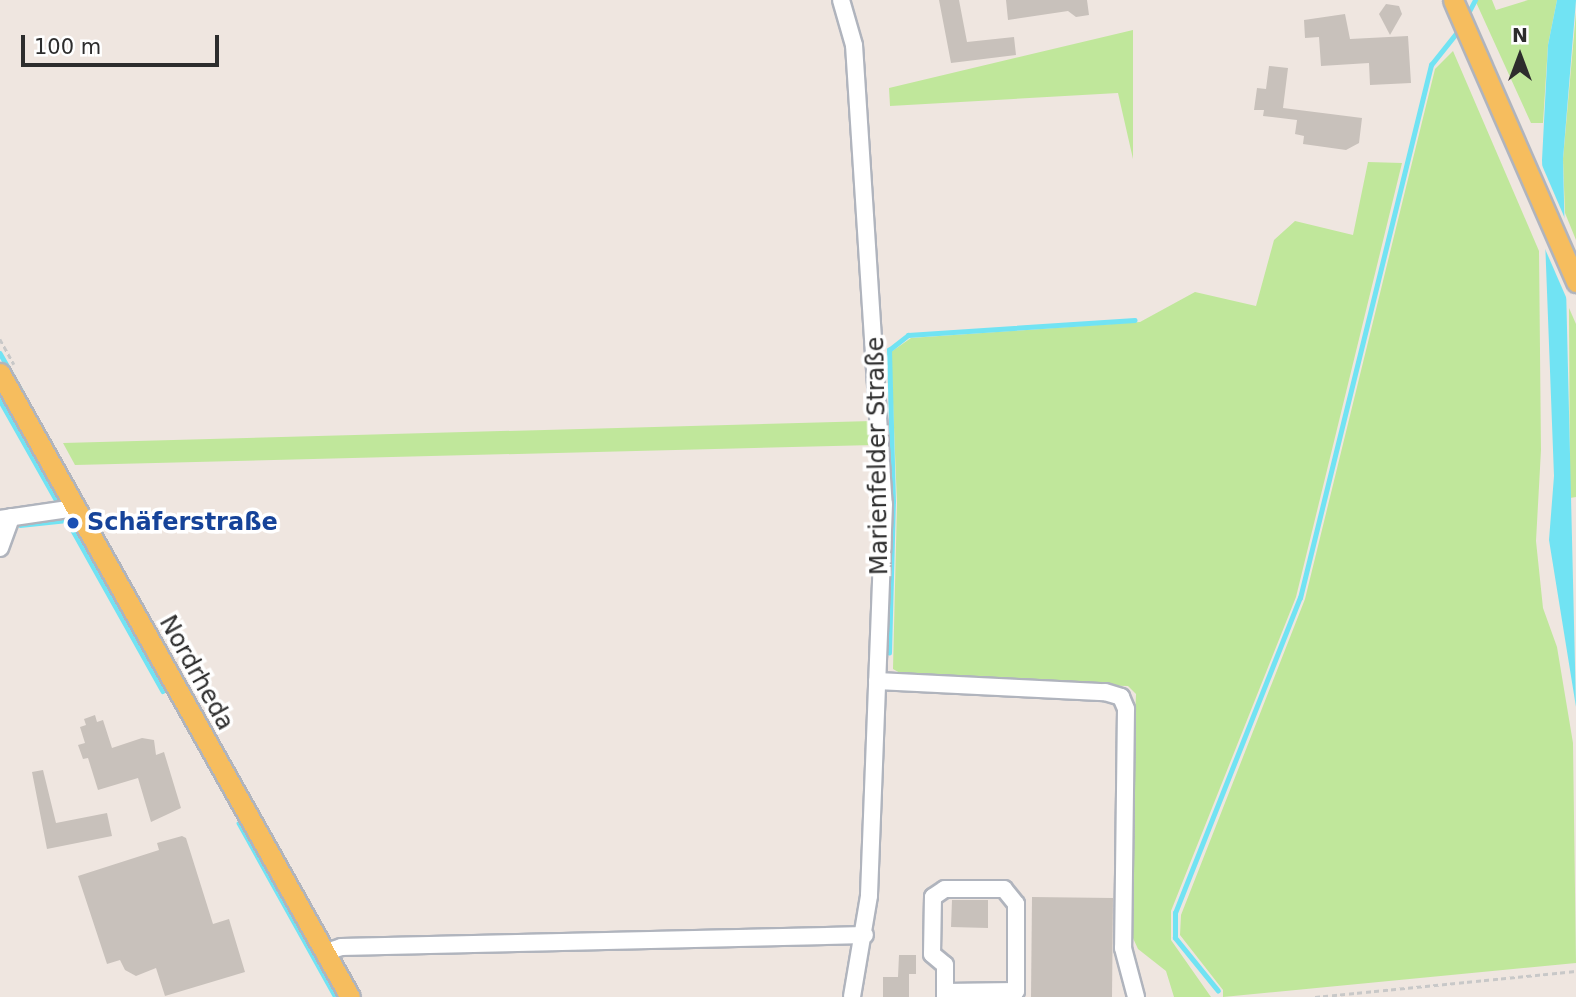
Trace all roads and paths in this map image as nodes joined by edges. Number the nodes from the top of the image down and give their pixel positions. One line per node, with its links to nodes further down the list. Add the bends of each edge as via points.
1 (841, 0): 8 (street, Marienfelder Straße, via 854,45 875,327 884,504)
2 (1453, 0): 3 (main road)
3 (1576, 282)
4 (0, 373): 5 (main road, Nordrheda)
5 (75, 508): 6 (street); 10 (main road, Nordrheda)
6 (6, 518): 7 (street)
7 (0, 548)
8 (877, 681): 9 (street, Marienfelder Straße); 15 (street, via 1105,692 1121,698 1126,709 1123,948)
9 (865, 935): 10 (street, via 341,947); 14 (street, Marienfelder Straße)
10 (326, 952): 13 (main road, Nordrheda)
11 (1576, 971): 16 (path)
12 (945, 995): 12 (street, via 1016,991 1016,904 1004,889 945,889 933,897 932,954 945,965)
13 (350, 997)
14 (852, 997)
15 (1136, 997)
16 (1315, 997)

